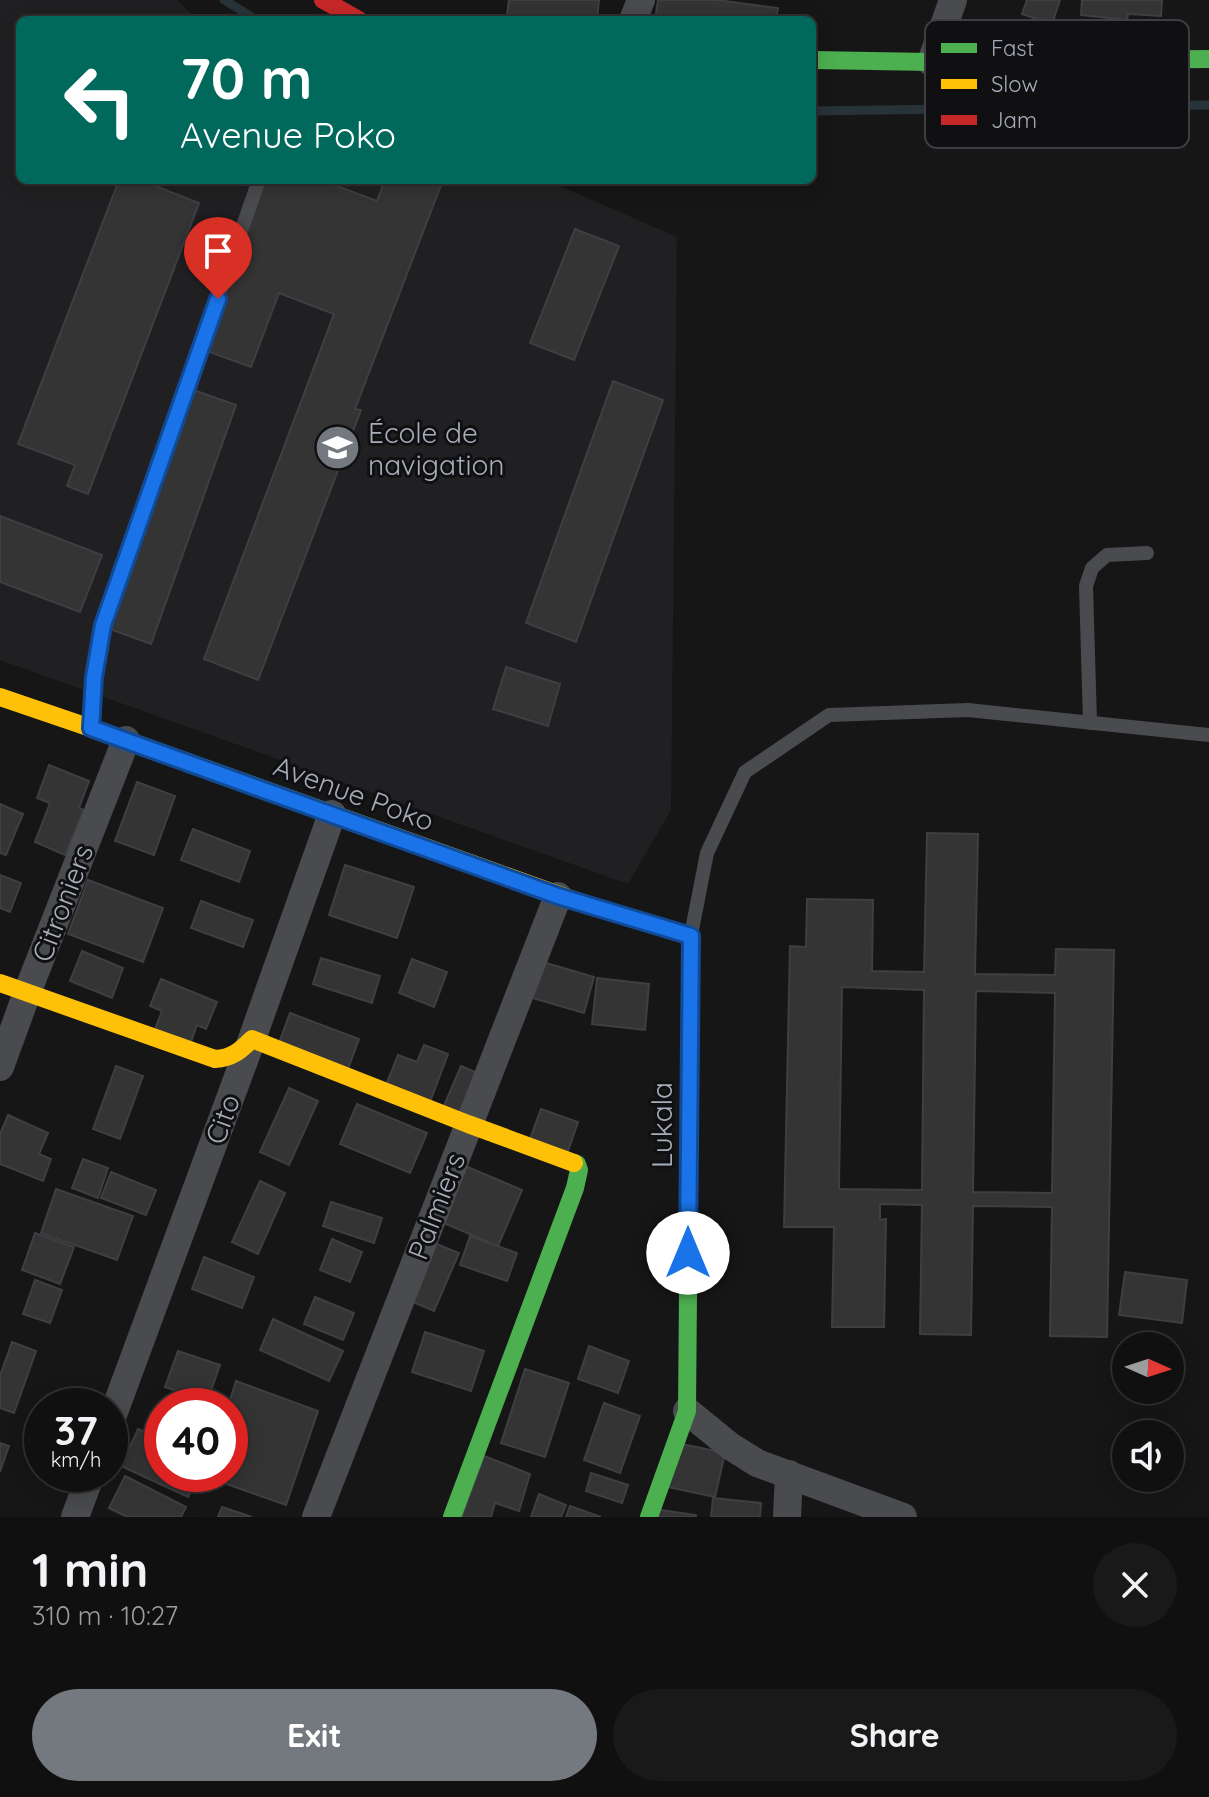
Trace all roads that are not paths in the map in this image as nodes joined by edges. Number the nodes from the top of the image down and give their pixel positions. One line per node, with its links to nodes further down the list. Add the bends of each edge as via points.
1 (323, 0): 3 (street)
2 (953, 0): 4 (street)
3 (351, 16)
4 (946, 20)
5 (1189, 59): 6 (street)
6 (1209, 59)
7 (816, 60): 8 (street)
8 (925, 62)
9 (258, 184): 13 (lane, via 103,625)
10 (1147, 553): 12 (lane, via 1107,555 1092,568 1086,586)
11 (0, 697): 13 (street, Avenue Poko)
12 (1090, 723): 14 (lane); 18 (lane, via 968,710 829,715 745,772 707,853)
13 (91, 728): 15 (street, Avenue Poko)
14 (1209, 735)
15 (126, 740): 16 (street, Avenue Poko); 20 (street, Citroniers)
16 (332, 814): 17 (street, Avenue Poko); 21 (street, Cito)
17 (558, 896): 18 (street, Avenue Poko); 23 (street, Palmiers)
18 (691, 936): 25 (street, Lukala)
19 (0, 983): 20 (street)
20 (27, 993): 21 (street, via 215,1059 236,1055); 22 (street, Citroniers)
21 (252, 1039): 23 (street); 24 (street, Cito)
22 (0, 1067)
23 (468, 1124): 29 (street, Palmiers); 30 (street, via 577,1164 579,1170)
24 (123, 1388)
25 (687, 1411): 26 (street, via 757,1463); 31 (street, Lukala)
26 (789, 1474): 32 (street); 33 (street)
27 (84, 1492): 28 (street)
28 (75, 1517)
29 (316, 1517)
30 (452, 1517)
31 (649, 1517)
32 (787, 1517)
33 (903, 1517)

